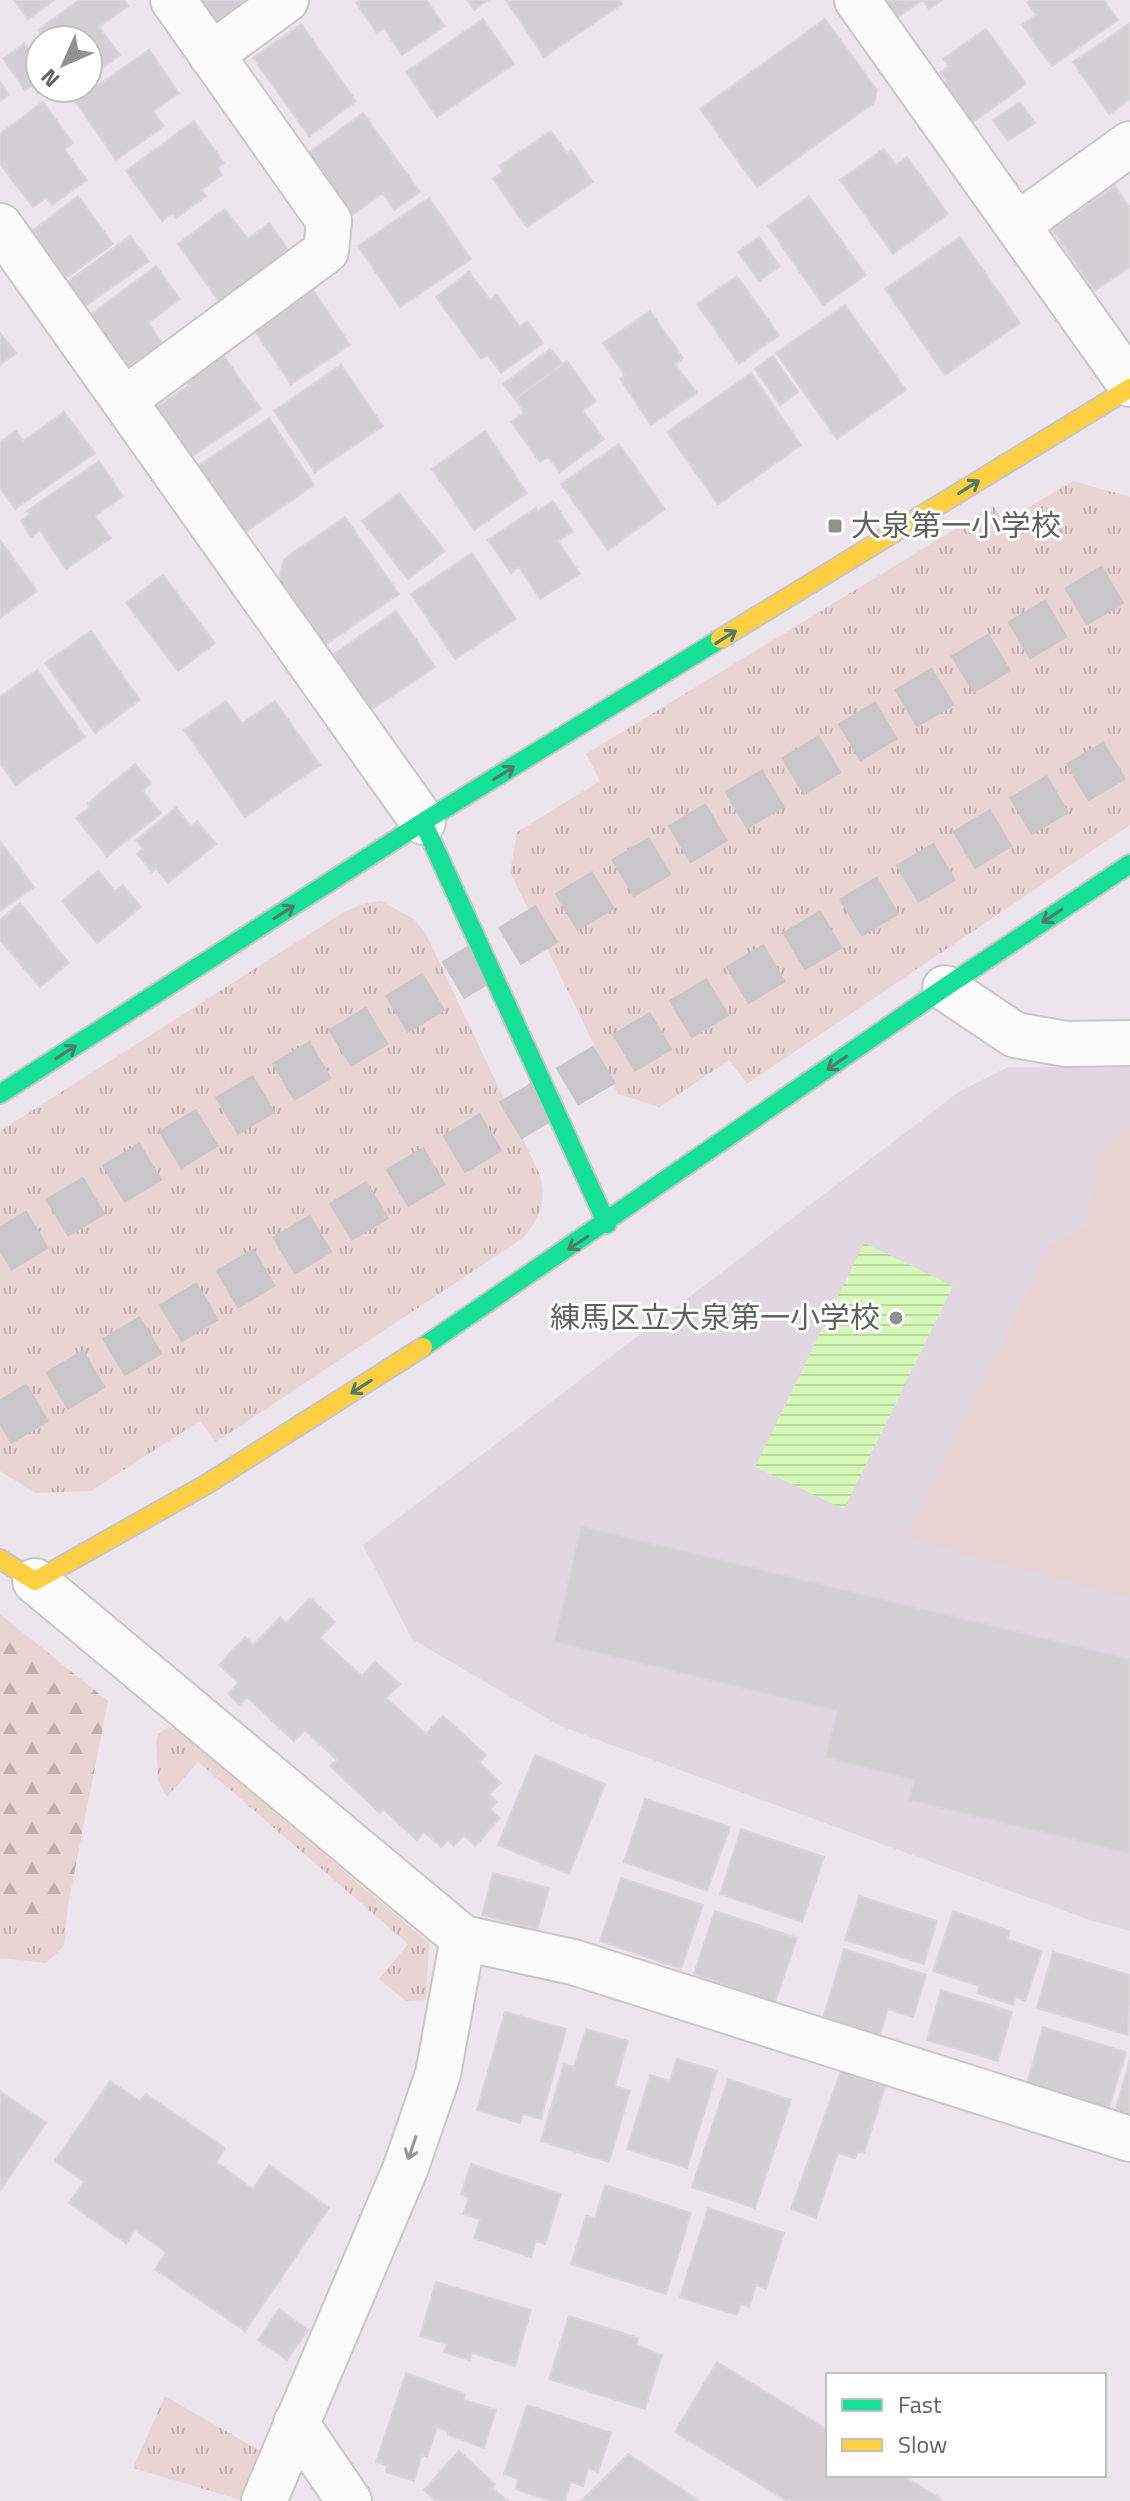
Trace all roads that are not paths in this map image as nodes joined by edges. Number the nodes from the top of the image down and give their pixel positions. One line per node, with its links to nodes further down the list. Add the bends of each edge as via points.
1 (173, 0): 4 (street)
2 (286, 0): 4 (street)
3 (857, 0): 6 (street)
4 (211, 55): 9 (street, via 329,221 326,251)
5 (1130, 144): 6 (street)
6 (1017, 225): 8 (street)
7 (0, 226): 9 (street)
8 (1130, 386): 10 (street, one-way to 8)
9 (124, 400): 10 (street)
10 (423, 822): 14 (street, one-way to 10); 15 (street)
11 (1130, 864): 12 (street, one-way to 12)
12 (945, 988): 13 (street, via 1015,1035 1066,1044); 15 (street, one-way to 15)
13 (1130, 1043)
14 (0, 1094)
15 (607, 1224): 16 (street, one-way to 16, via 211,1483 108,1543)
16 (18, 1570): 17 (street)
17 (463, 1938): 18 (street, via 573,1962); 19 (street, one-way to 19, via 438,2074 406,2167)
18 (1130, 2139)
19 (296, 2423): 20 (street); 21 (street)
20 (264, 2501)
21 (349, 2501)

